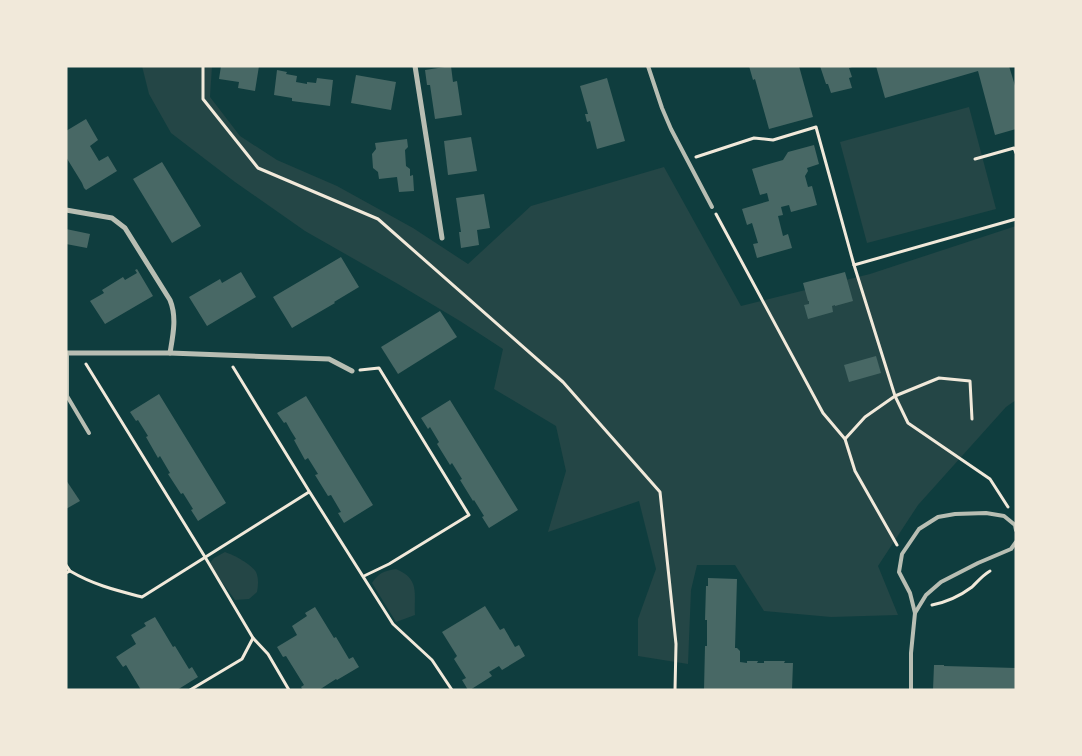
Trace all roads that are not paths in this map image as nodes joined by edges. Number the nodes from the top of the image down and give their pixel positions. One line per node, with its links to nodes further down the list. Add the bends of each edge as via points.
1 (415, 66): 5 (street)
2 (648, 66): 3 (lane, via 668,122)
3 (712, 206)
4 (66, 210): 7 (street, via 112,218 125,228 174,310)
5 (442, 238)
6 (67, 353): 7 (street); 9 (lane, via 67,396)
7 (170, 353): 8 (street, via 329,360)
8 (352, 371)
9 (89, 433)
10 (1016, 530): 12 (lane, via 1004,516 986,514 938,517 920,529 902,554 899,572 910,593)
11 (1016, 542): 12 (lane, via 1011,549 941,582 926,595)
12 (915, 613): 13 (lane)
13 (911, 690)

